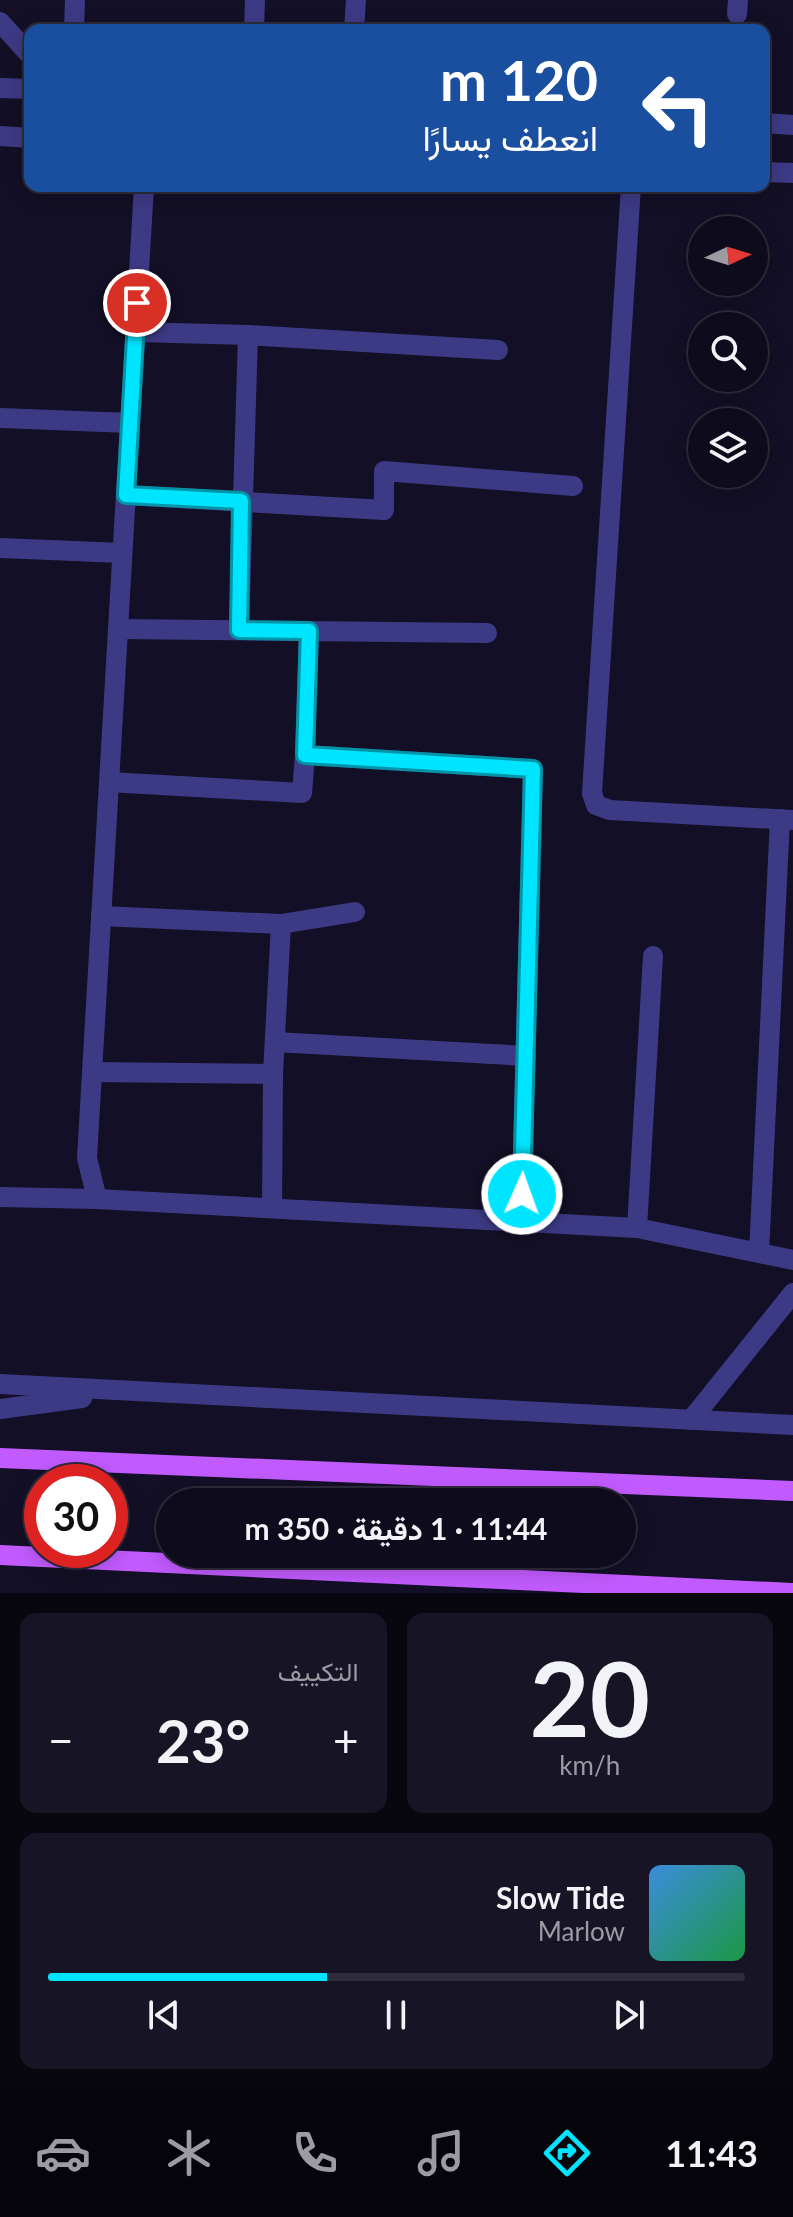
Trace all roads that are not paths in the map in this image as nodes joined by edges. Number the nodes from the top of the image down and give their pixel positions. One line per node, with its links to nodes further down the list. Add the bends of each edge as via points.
1 (75, 0): 5 (street)
2 (255, 0): 6 (street)
3 (356, 0): 7 (street)
4 (0, 22): 8 (street)
5 (74, 24)
6 (254, 24)
7 (354, 24)
8 (24, 48)
9 (0, 88): 10 (street)
10 (24, 89)
11 (770, 123): 12 (street)
12 (793, 125)
13 (0, 136): 14 (street)
14 (24, 138)
15 (770, 172): 16 (street)
16 (793, 173)
17 (144, 192): 19 (street)
18 (631, 192): 35 (street, via 592,793 596,805 610,810)
19 (136, 332): 20 (street); 23 (street)
20 (248, 335): 21 (street); 26 (street)
21 (498, 350)
22 (0, 418): 23 (street)
23 (130, 423): 25 (street)
24 (573, 486): 26 (street, via 384,471 384,510)
25 (126, 495): 26 (street); 28 (street)
26 (241, 501): 30 (street)
27 (0, 548): 28 (street)
28 (122, 553): 29 (street)
29 (118, 629): 30 (street); 34 (street)
30 (239, 630): 31 (street)
31 (309, 631): 32 (street); 33 (street)
32 (487, 633)
33 (305, 755): 34 (street, via 302,793); 41 (street, via 533,769)
34 (109, 782): 37 (street)
35 (786, 819): 49 (street)
36 (355, 912): 38 (street)
37 (101, 916): 38 (street); 42 (street)
38 (281, 924): 40 (street)
39 (653, 956): 48 (street)
40 (275, 1042): 41 (street); 43 (street)
41 (526, 1056): 47 (street)
42 (92, 1072): 43 (street); 45 (street, via 87,1158)
43 (273, 1074): 46 (street)
44 (0, 1197): 45 (street)
45 (97, 1199): 46 (street)
46 (272, 1208): 47 (street)
47 (521, 1222): 48 (street)
48 (637, 1228): 49 (street)
49 (759, 1253): 50 (street)
50 (793, 1260)
51 (793, 1293): 55 (street)
52 (0, 1384): 53 (street)
53 (133, 1392): 54 (street); 55 (street)
54 (0, 1409)
55 (691, 1420): 56 (street)
56 (793, 1425)
57 (0, 1458): 58 (main road)
58 (793, 1491)
59 (0, 1555): 60 (main road)
60 (792, 1593)

